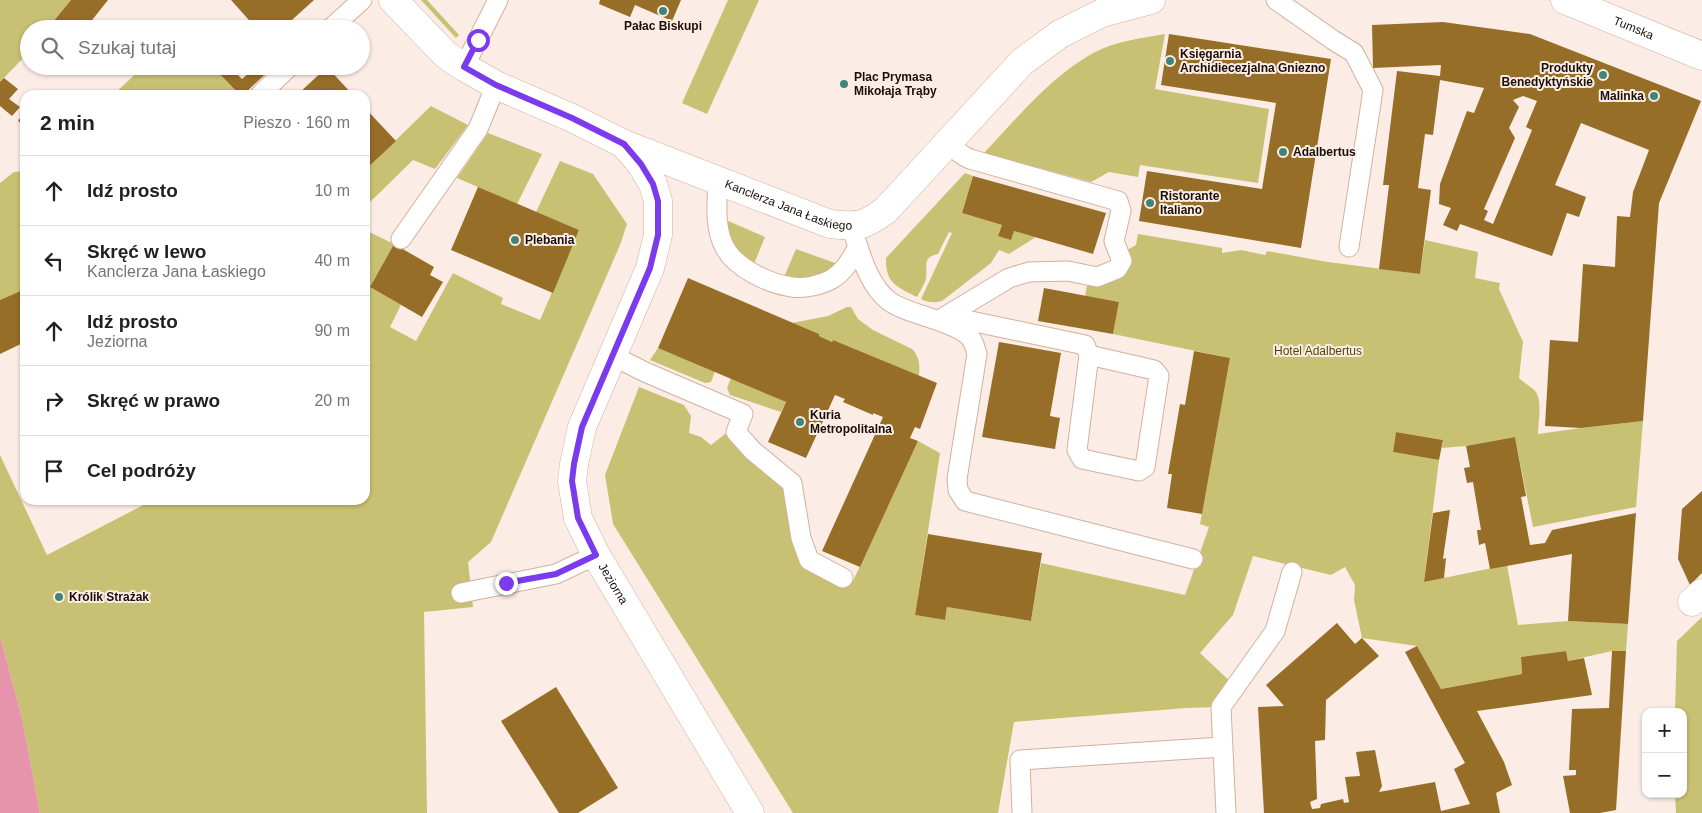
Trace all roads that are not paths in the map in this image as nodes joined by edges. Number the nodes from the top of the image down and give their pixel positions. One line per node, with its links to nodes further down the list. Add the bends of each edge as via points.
1 (362, 0): 7 (lane)
2 (393, 0): 9 (street, Kanclerza Jana Łaskiego, via 446,55)
3 (498, 0): 9 (lane)
4 (1151, 0): 14 (street, Kanclerza Jana Łaskiego, via 1102,13 1060,34 1022,62)
5 (1276, 0): 18 (lane, via 1354,53 1372,90)
6 (1565, 0): 8 (street, Tumska)
7 (340, 20)
8 (1702, 56)
9 (464, 67): 11 (street, Kanclerza Jana Łaskiego)
10 (281, 75): 12 (lane)
11 (496, 85): 13 (street, Kanclerza Jana Łaskiego); 17 (lane, via 478,129)
12 (265, 90)
13 (624, 144): 15 (street, Kanclerza Jana Łaskiego); 21 (street, Jeziorna, via 653,184 658,201 658,235 650,268)
14 (947, 144): 16 (street, Kanclerza Jana Łaskiego, via 886,210); 19 (lane, via 970,158 1118,201 1121,211 1114,241 1122,261 1117,269 1097,277 1068,271 1029,272 1009,278)
15 (718, 180): 16 (street, Kanclerza Jana Łaskiego, via 830,224); 16 (lane, via 717,215 724,246 732,259 767,280 792,287 812,286 831,279 842,271)
16 (854, 237): 19 (lane, via 878,289 890,301)
17 (401, 240)
18 (1349, 247)
19 (942, 319): 20 (lane, via 1085,345); 23 (lane, via 971,338 977,354 957,480 958,490 965,501)
20 (1089, 355): 20 (lane, via 1077,450 1082,459 1139,471 1146,467 1159,376 1154,370)
21 (613, 356): 22 (street, Jeziorna, via 582,427 572,481 578,518); 25 (lane, via 743,414 736,432 753,451 792,483 809,560)
22 (596, 555): 26 (lane, via 556,574); 28 (street, Jeziorna)
23 (1192, 559)
24 (1292, 572): 27 (lane, via 1275,631 1221,707)
25 (842, 578)
26 (461, 592)
27 (1222, 747): 29 (lane, via 1020,760); 30 (lane)
28 (750, 813)
29 (1022, 813)
30 (1226, 813)

